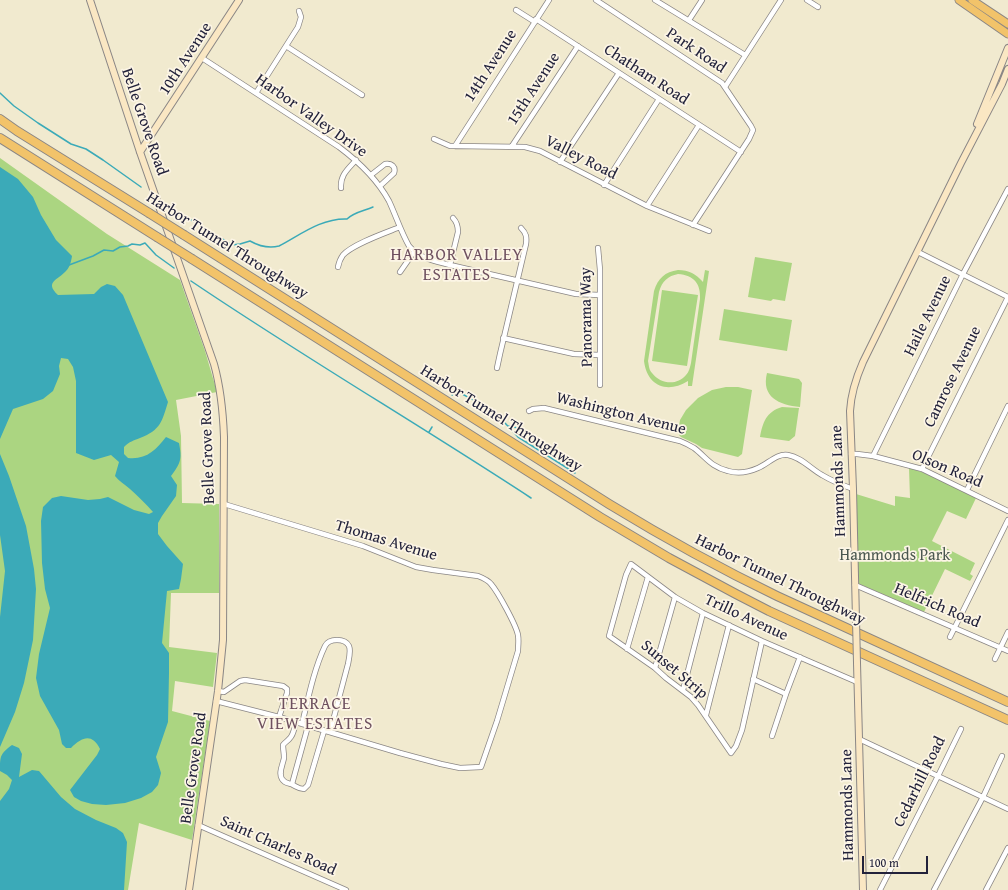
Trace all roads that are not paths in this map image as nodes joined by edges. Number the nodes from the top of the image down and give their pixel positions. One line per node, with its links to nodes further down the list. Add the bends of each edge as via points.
1 (90, 0): 40 (street, Belle Grove Road)
2 (239, 0): 22 (street, 10th Avenue)
3 (549, 0): 15 (street, 14th Avenue)
4 (596, 0): 28 (street, Park Road)
5 (655, 0): 14 (street)
6 (702, 0): 14 (street)
7 (781, 0): 21 (street)
8 (807, 0): 11 (street)
9 (959, 0): 17 (main road)
10 (972, 0): 16 (main road)
11 (818, 7)
12 (516, 10): 15 (street, Chatham Road)
13 (299, 11): 18 (street, via 300,22)
14 (688, 20): 21 (street)
15 (536, 21): 19 (street, Chatham Road); 37 (street, 14th Avenue)
16 (1008, 24)
17 (1008, 34)
18 (286, 46): 29 (street); 30 (street)
19 (578, 46): 25 (street, Chatham Road); 38 (street, 15th Avenue)
20 (1008, 48): 23 (street, Hammonds Lane)
21 (745, 55): 28 (street)
22 (202, 58): 29 (street, Harbor Valley Drive); 40 (street, 10th Avenue)
23 (1001, 66): 26 (street, Hammonds Lane); 27 (street, via 999,80)
24 (1008, 69): 27 (street, Hammonds Lane)
25 (619, 73): 31 (street, Chatham Road); 43 (street)
26 (994, 82): 32 (street, via 995,87 988,104); 39 (street, Hammonds Lane)
27 (1002, 84): 32 (street, Hammonds Lane)
28 (725, 87): 41 (street, Park Road, via 753,130)
29 (256, 93): 42 (street, Harbor Valley Drive)
30 (362, 96)
31 (659, 99): 34 (street, Chatham Road); 45 (street)
32 (989, 110): 39 (street, Hammonds Lane)
33 (0, 119): 92 (highway, Harbor Tunnel Throughway, bridge, via 678,545 751,584)
34 (700, 126): 41 (street, Chatham Road); 49 (street)
35 (0, 138): 106 (highway, Harbor Tunnel Throughway, bridge, via 600,517 670,558 769,611)
36 (434, 139): 37 (street, Valley Road)
37 (455, 146): 38 (street, Valley Road)
38 (512, 146): 43 (street, Valley Road, via 532,148)
39 (969, 147): 57 (street, Hammonds Lane)
40 (140, 152): 76 (street, Belle Grove Road, via 218,378 223,413)
41 (740, 152): 51 (street, Park Road)
42 (356, 160): 44 (street, Harbor Valley Drive); 47 (street, via 345,171)
43 (560, 162): 45 (street, Valley Road)
44 (371, 175): 46 (street, Harbor Valley Drive); 46 (street, via 385,164 391,164 395,168 394,174)
45 (604, 185): 49 (street, Valley Road)
46 (380, 186): 52 (street, Harbor Valley Drive)
47 (341, 188)
48 (1008, 189): 61 (street, Haile Avenue)
49 (647, 206): 51 (street, Valley Road)
50 (453, 218): 58 (street, via 458,226 458,232)
51 (694, 224): 54 (street, Valley Road)
52 (400, 227): 56 (street, Harbor Valley Drive); 59 (street, via 345,252)
53 (522, 228): 62 (street, via 527,237)
54 (709, 231)
55 (598, 248): 63 (street, Panorama Way)
56 (414, 252): 58 (street); 60 (street)
57 (918, 252): 61 (street); 71 (street, Hammonds Lane, via 863,362 853,388 850,411)
58 (450, 265): 62 (street)
59 (338, 267)
60 (400, 272)
61 (963, 274): 64 (street); 72 (street, Haile Avenue)
62 (517, 280): 63 (street, via 576,294); 65 (street)
63 (600, 295): 66 (street, Panorama Way)
64 (1008, 297): 73 (street, Camrose Avenue)
65 (503, 338): 66 (street, via 574,354); 67 (street)
66 (600, 355): 68 (street, Panorama Way)
67 (497, 368)
68 (600, 385)
69 (1008, 406): 75 (street)
70 (529, 411): 74 (street, Washington Avenue, via 544,408 680,441 694,448 715,466 730,472 757,469 777,457 788,455 824,477)
71 (851, 454): 72 (street, Olson Road); 74 (street, Hammonds Lane)
72 (873, 456): 73 (street, Olson Road)
73 (922, 469): 75 (street, Olson Road)
74 (853, 489): 80 (street, Hammonds Lane)
75 (967, 490): 77 (street, Olson Road)
76 (224, 504): 99 (street, Belle Grove Road, via 223,640); 111 (street, Thomas Avenue, via 363,546 416,567 478,576 487,580 496,590 515,627 518,651 481,768 445,765)
77 (1008, 511)
78 (1008, 520): 84 (street)
79 (648, 577): 81 (street, Trillo Avenue); 86 (street, Trillo Avenue, via 631,564); 90 (street)
80 (856, 585): 84 (street, Helfrich Road); 97 (street, Hammonds Lane, bridge)
81 (675, 597): 82 (street, Trillo Avenue); 95 (street)
82 (703, 613): 83 (street, Trillo Avenue); 98 (street)
83 (729, 625): 88 (street, Trillo Avenue); 104 (street)
84 (955, 627): 87 (street); 89 (street, Helfrich Road)
85 (1008, 632): 89 (street)
86 (609, 636): 90 (street, Sunset Strip)
87 (950, 637)
88 (762, 641): 93 (street, Trillo Avenue); 96 (street, Sunset Strip)
89 (1000, 648): 91 (street, Helfrich Road); 94 (street)
90 (627, 649): 95 (street, Sunset Strip)
91 (1008, 651)
92 (900, 653): 101 (highway); 103 (highway, Harbor Tunnel Throughway)
93 (800, 657): 97 (street, Trillo Avenue); 100 (street)
94 (995, 659)
95 (655, 668): 98 (street, Sunset Strip)
96 (753, 680): 100 (street); 104 (street, Sunset Strip, via 742,730 731,753)
97 (857, 682): 113 (street, Hammonds Lane)
98 (683, 690): 104 (street, Sunset Strip)
99 (218, 691): 102 (street, Belle Grove Road); 105 (street, via 224,692 246,680 284,686 287,693)
100 (786, 694): 112 (street)
101 (1008, 697)
102 (216, 701): 105 (street); 119 (street, Belle Grove Road)
103 (1008, 702)
104 (706, 715)
105 (279, 717): 107 (street)
106 (1008, 721)
107 (296, 722): 108 (street); 116 (street, via 292,736 283,745 281,770 282,779)
108 (302, 724): 109 (street); 111 (street, via 324,648 330,640 346,642 350,649 348,664)
109 (308, 726): 111 (street); 116 (street)
110 (961, 729): 115 (street, Cedarhill Road)
111 (327, 732): 116 (street, via 308,785 300,789)
112 (772, 736)
113 (859, 739): 115 (street); 123 (street, Hammonds Lane)
114 (1002, 756): 117 (street)
115 (938, 776): 117 (street); 124 (street, Cedarhill Road)
116 (292, 784)
117 (983, 797): 118 (street); 125 (street)
118 (1008, 809)
119 (198, 825): 121 (street, Belle Grove Road); 122 (street, Saint Charles Road)
120 (1008, 848): 126 (street)
121 (189, 890)
122 (346, 890)
123 (863, 890)
124 (880, 890)
125 (934, 890)
126 (986, 890)

